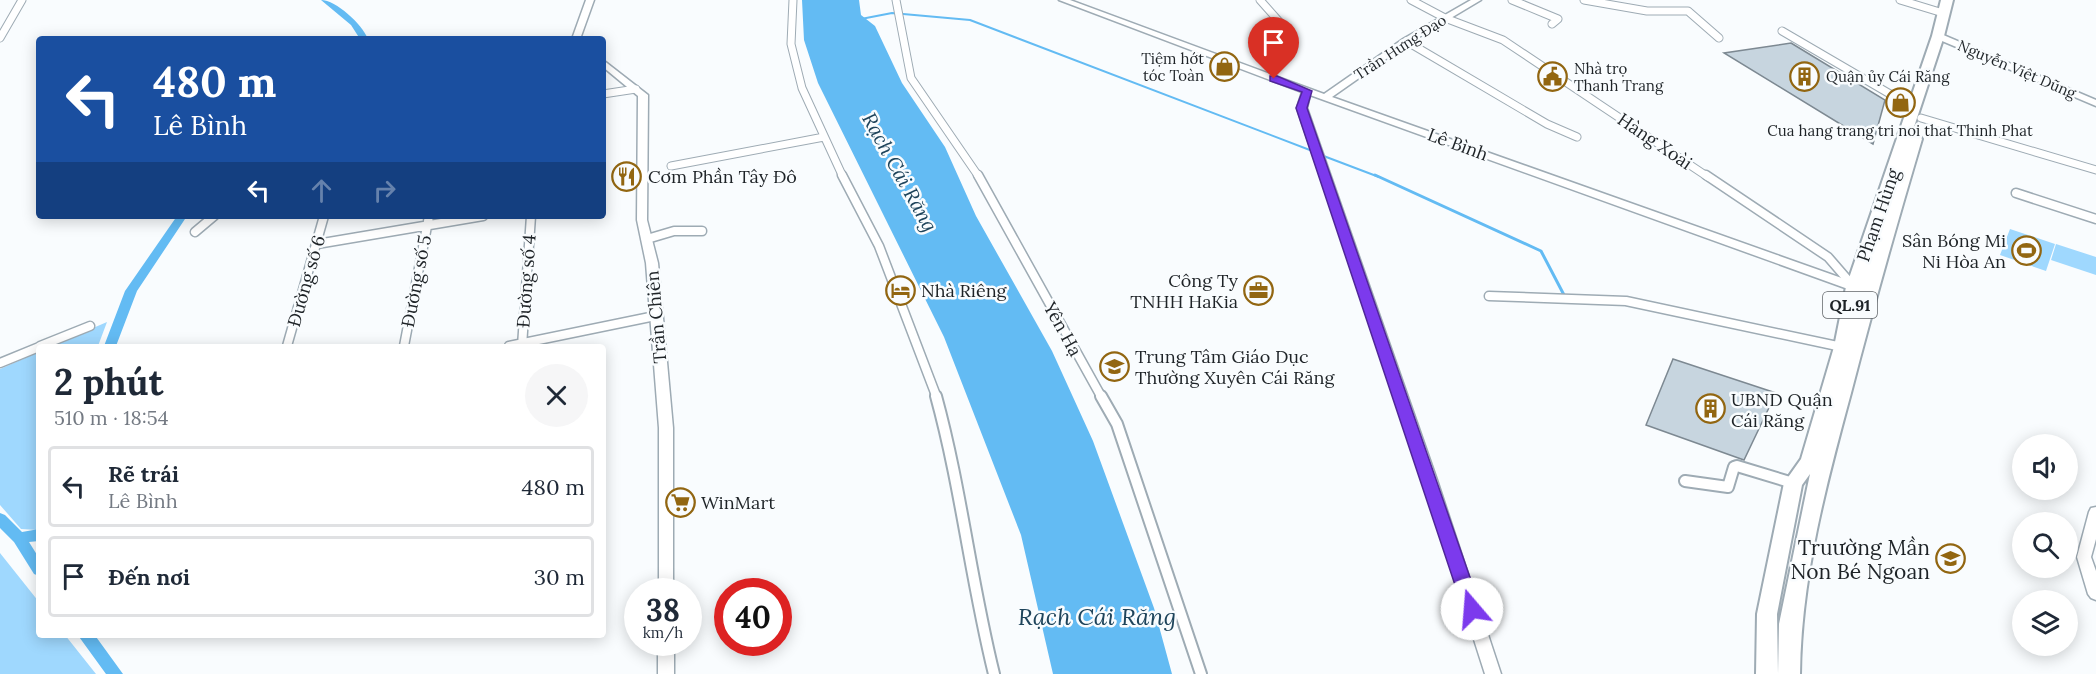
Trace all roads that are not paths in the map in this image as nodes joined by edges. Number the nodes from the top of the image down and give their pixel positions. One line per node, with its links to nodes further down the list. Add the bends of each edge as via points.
1 (22, 0): 21 (street)
2 (590, 0): 19 (street)
3 (793, 0): 31 (street, via 793,60)
4 (896, 0): 69 (street, Yên Hạ, via 911,78 974,168 1117,424)
5 (1063, 0): 26 (street, Lê Bình)
6 (1260, 0): 18 (street)
7 (1411, 0): 15 (street, Hàng Xoài)
8 (1477, 0): 15 (street, Trần Hưng Đạo)
9 (1512, 0): 16 (street, via 1558,19)
10 (1584, 0): 22 (street, via 1647,11 1688,11)
11 (1900, 0): 14 (street)
12 (1947, 0): 14 (highway, Phạm Hùng / QL.91)
13 (1953, 0): 20 (highway, Phạm Hùng / QL.91)
14 (1943, 13): 20 (highway, Phạm Hùng / QL.91)
15 (1445, 18): 23 (street, Trần Hưng Đạo); 47 (street, Hàng Xoài, via 1513,46 1828,257)
16 (1552, 24)
17 (1782, 31): 30 (street)
18 (1291, 35)
19 (577, 36)
20 (1941, 37): 29 (street, Nguyễn Việt Dũng); 30 (highway, Phạm Hùng / QL.91)
21 (0, 38)
22 (1719, 38)
23 (1406, 41): 28 (street, Trần Hưng Đạo); 32 (street, via 1547,124)
24 (606, 65): 25 (street)
25 (636, 89): 27 (street); 45 (street, Trần Chiên, via 643,95 642,220)
26 (1307, 91): 28 (street, Lê Bình); 70 (street, via 1302,108)
27 (606, 94)
28 (1325, 97): 47 (street, Lê Bình)
29 (2096, 103)
30 (1915, 119): 34 (street); 47 (highway, Phạm Hùng / QL.91); 48 (highway, Phạm Hùng / QL.91)
31 (824, 137): 33 (street); 68 (street, via 879,246 933,384)
32 (1577, 137)
33 (671, 166)
34 (2096, 170)
35 (2016, 193): 41 (street)
36 (210, 219): 44 (street)
37 (323, 219): 46 (street, Đường số 6)
38 (428, 219): 42 (street, Đường số 5)
39 (466, 219): 42 (street)
40 (531, 219): 55 (street, Đường số 4)
41 (2096, 219)
42 (427, 226): 46 (street); 54 (street, Đường số 5)
43 (702, 231): 45 (street, via 674,231)
44 (195, 232)
45 (647, 239): 50 (street, Trần Chiên)
46 (316, 243): 53 (street, Đường số 6)
47 (1854, 287): 48 (street, Lê Bình); 57 (highway, Phạm Hùng / QL.91)
48 (1870, 292): 62 (highway, Phạm Hùng / QL.91)
49 (1489, 296): 57 (street, via 1637,303)
50 (655, 316): 56 (street); 64 (street, Trần Chiên, via 666,428)
51 (90, 326): 52 (street)
52 (46, 344)
53 (288, 344)
54 (404, 344)
55 (522, 344)
56 (527, 344)
57 (1842, 347): 61 (highway, Phạm Hùng / QL.91, via 1810,461)
58 (36, 348): 59 (street)
59 (0, 363)
60 (1685, 481): 61 (street, via 1728,487 1737,466)
61 (1793, 483): 62 (highway); 71 (highway, Phạm Hùng / QL.91, via 1767,614)
62 (1815, 491): 72 (highway, Phạm Hùng / QL.91, via 1790,624)
63 (2096, 512): 65 (street, via 2084,557)
64 (666, 578)
65 (2096, 594)
66 (666, 656): 67 (street)
67 (666, 674)
68 (994, 674)
69 (1200, 674)
70 (1493, 674)
71 (1767, 674)
72 (1789, 674)

